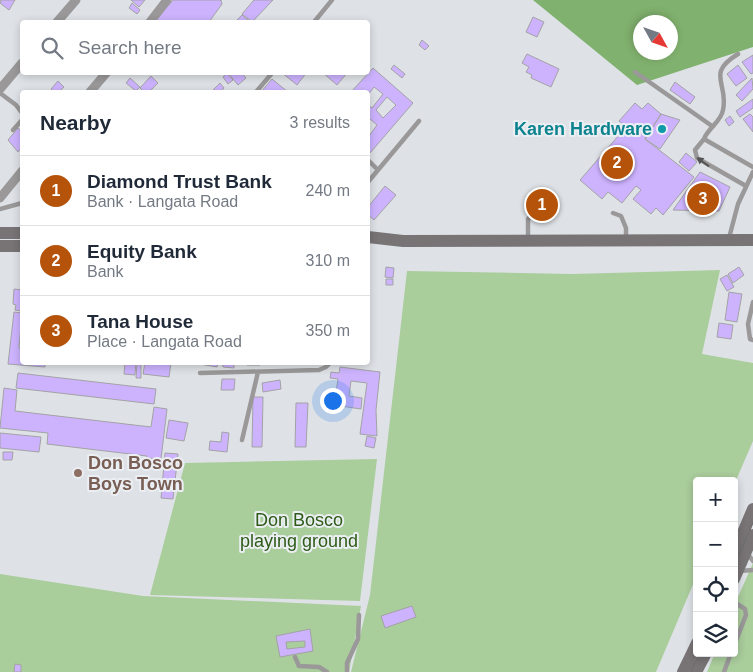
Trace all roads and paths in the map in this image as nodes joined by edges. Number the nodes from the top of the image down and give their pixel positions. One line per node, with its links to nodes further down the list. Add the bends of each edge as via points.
1 (76, 0): 4 (street)
2 (167, 0): 5 (street)
3 (332, 0): 6 (lane)
4 (59, 20)
5 (152, 20)
6 (316, 20)
7 (738, 54): 19 (lane, via 721,69 723,110)
8 (20, 65): 12 (street)
9 (635, 72): 19 (lane)
10 (104, 75): 13 (street)
11 (270, 75): 14 (lane)
12 (0, 89)
13 (92, 90)
14 (258, 90)
15 (0, 93): 16 (lane)
16 (20, 110)
17 (419, 121): 24 (lane)
18 (20, 122): 20 (lane)
19 (712, 126): 21 (lane)
20 (13, 130)
21 (704, 139): 23 (lane); 28 (lane, one-way to 21, via 697,158 695,150)
22 (370, 162): 24 (lane)
23 (753, 167)
24 (378, 169): 27 (lane)
25 (753, 172): 28 (lane)
26 (20, 173): 29 (street)
27 (370, 179)
28 (746, 186): 39 (lane)
29 (0, 198)
30 (20, 204): 31 (lane)
31 (0, 209)
32 (536, 212): 37 (lane, via 528,219)
33 (613, 213): 38 (lane, via 621,216)
34 (0, 233): 35 (main road)
35 (20, 233)
36 (370, 237): 41 (main road)
37 (528, 240): 38 (main road); 41 (main road)
38 (626, 240): 39 (main road)
39 (729, 240): 40 (main road)
40 (753, 240)
41 (403, 241): 44 (main road)
42 (0, 246): 43 (main road)
43 (20, 246)
44 (370, 246)
45 (753, 302): 46 (lane, via 748,332)
46 (753, 340)
47 (326, 365): 48 (lane, via 319,370)
48 (258, 372): 49 (lane); 50 (lane)
49 (200, 374)
50 (242, 440)
51 (753, 509): 53 (main road)
52 (753, 536): 53 (main road)
53 (744, 556): 54 (main road)
54 (738, 570)
55 (753, 570): 56 (lane)
56 (738, 574)
57 (738, 605): 59 (lane, via 745,609 746,615)
58 (359, 615): 66 (lane, via 358,638 347,663)
59 (738, 633)
60 (296, 657): 65 (lane, via 299,666 319,667)
61 (694, 657): 64 (main road)
62 (703, 657): 64 (main road)
63 (730, 657): 67 (lane)
64 (692, 671)
65 (328, 672)
66 (347, 672)
67 (724, 672)

